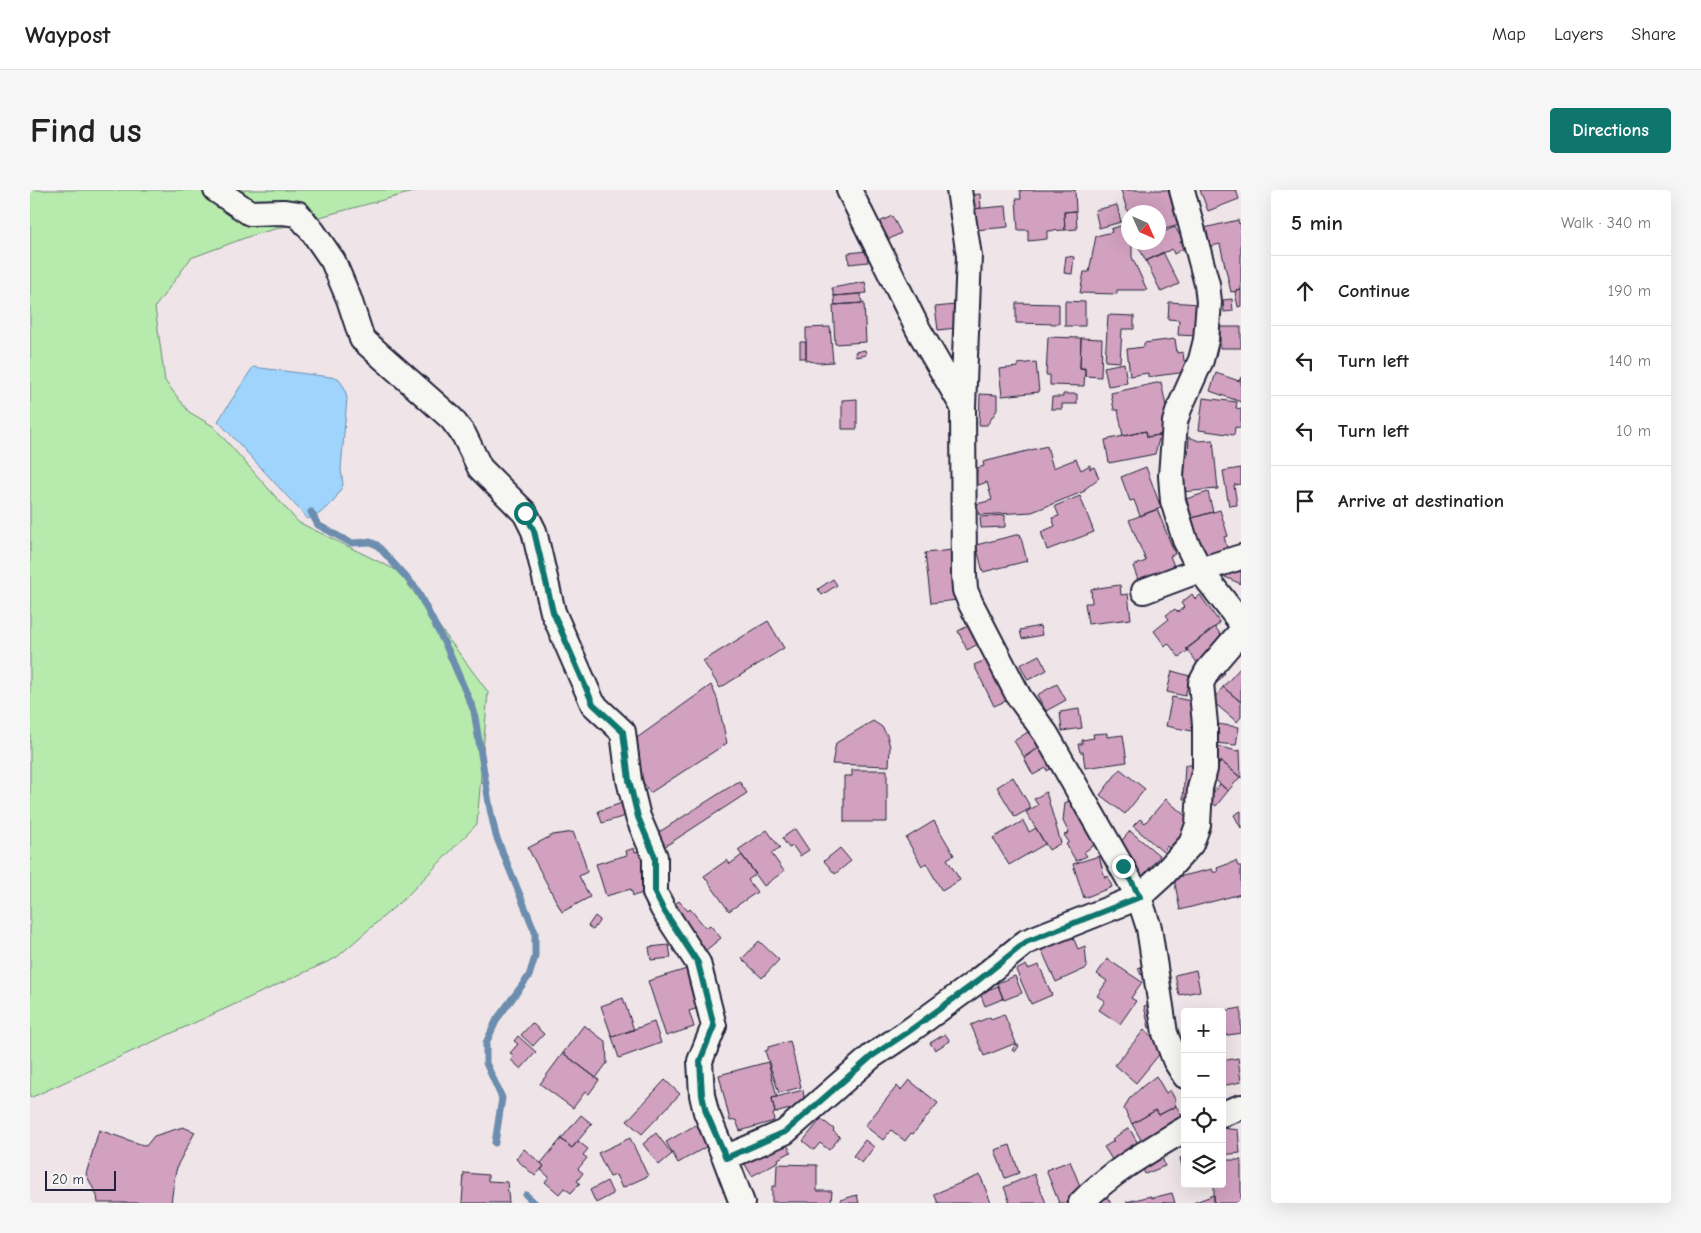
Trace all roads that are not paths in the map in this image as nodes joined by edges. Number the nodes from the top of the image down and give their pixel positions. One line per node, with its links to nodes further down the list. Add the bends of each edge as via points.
1 (216, 190): 17 (street, via 250,213 298,214 333,262 362,339 451,418 480,468 525,513 534,531 553,612 593,704 623,732 638,817 655,857 655,893 698,963 714,1026 700,1061 702,1095)
2 (849, 190): 5 (street, via 918,329)
3 (959, 190): 5 (street, via 969,256)
4 (1182, 190): 7 (street, via 1209,302 1201,360 1176,422 1171,476 1173,501 1185,540)
5 (963, 407): 10 (street, via 964,575 968,597 1019,697 1046,734)
6 (1241, 558): 7 (street)
7 (1200, 570): 8 (street); 9 (street)
8 (1144, 591)
9 (1240, 632): 10 (street, via 1208,670 1201,684 1205,770 1200,788 1198,825 1191,844)
10 (1140, 897): 11 (street, via 1149,928 1165,1033); 17 (street, via 1026,942 975,983 872,1056 785,1132)
11 (1181, 1070)
12 (1241, 1107): 13 (street)
13 (1226, 1113)
14 (1226, 1119): 15 (street)
15 (1241, 1122)
16 (1181, 1131): 19 (street, via 1126,1165 1097,1186)
17 (726, 1158): 18 (street)
18 (742, 1203)
19 (1081, 1203)

